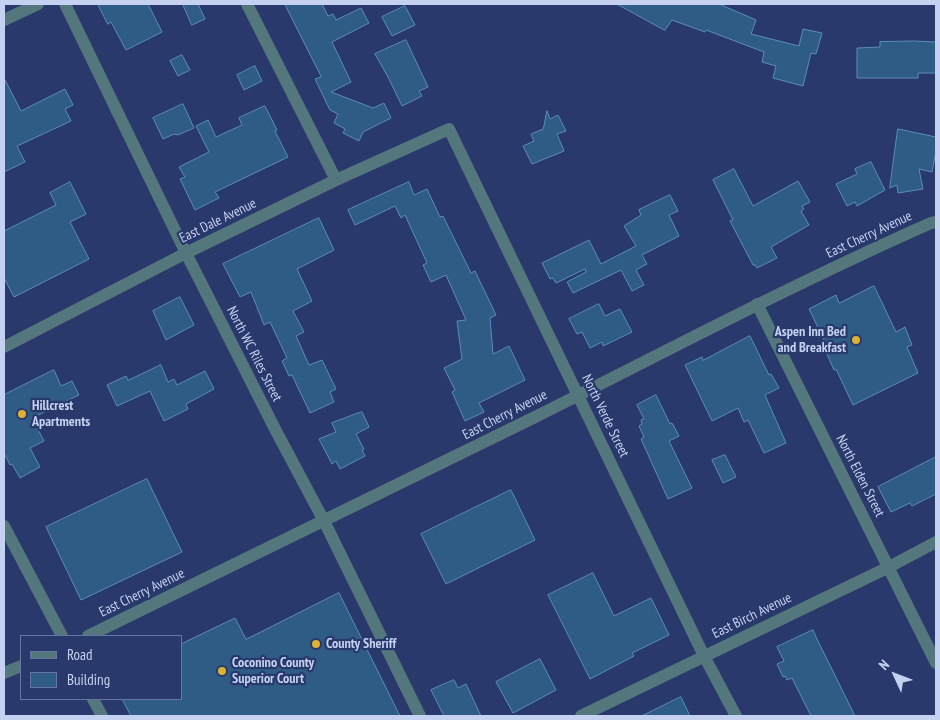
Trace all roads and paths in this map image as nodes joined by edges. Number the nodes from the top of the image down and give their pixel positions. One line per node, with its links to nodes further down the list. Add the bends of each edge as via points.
1 (38, 4): 4 (street)
2 (65, 4): 8 (street, North WC Riles Street)
3 (247, 4): 6 (street)
4 (4, 20)
5 (449, 129): 6 (street, East Dale Avenue); 11 (street, North Verde Street)
6 (336, 180): 8 (street, East Dale Avenue)
7 (936, 222): 9 (street, East Cherry Avenue)
8 (186, 253): 10 (street, East Dale Avenue); 12 (street, North WC Riles Street)
9 (757, 304): 11 (street, East Cherry Avenue); 15 (street, North Elden Street)
10 (4, 347)
11 (579, 395): 12 (street, East Cherry Avenue); 18 (street, North Verde Street)
12 (324, 521): 17 (street, East Cherry Avenue); 24 (street, North WC Riles Street)
13 (4, 526): 16 (street)
14 (936, 542): 15 (street, East Birch Avenue)
15 (889, 567): 18 (street, East Birch Avenue); 19 (street, North Elden Street)
16 (61, 635)
17 (90, 635)
18 (704, 656): 25 (street, East Birch Avenue); 26 (street, North Verde Street)
19 (936, 663)
20 (20, 666): 21 (street)
21 (4, 673)
22 (94, 700): 23 (street)
23 (102, 716)
24 (420, 716)
25 (581, 716)
26 (736, 716)

